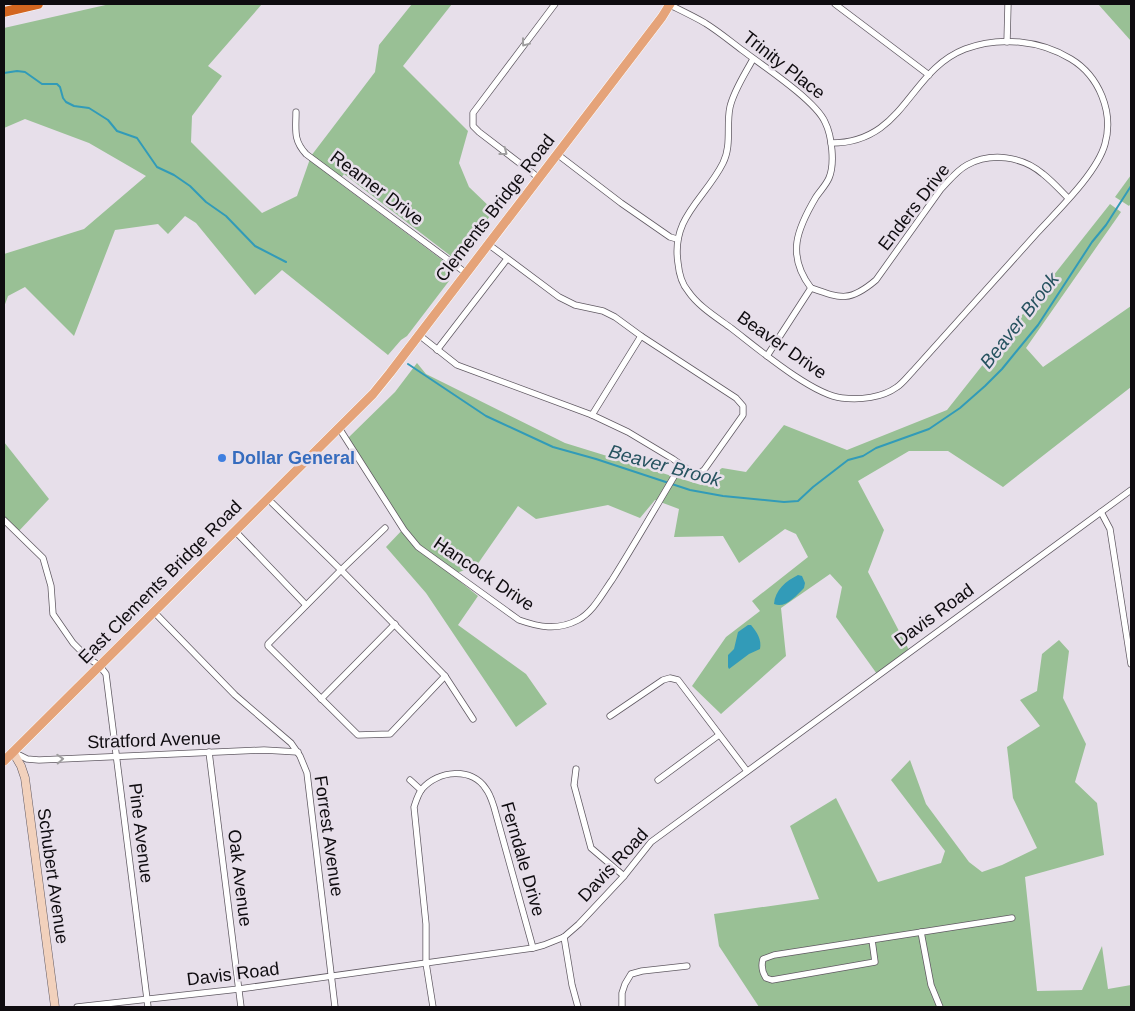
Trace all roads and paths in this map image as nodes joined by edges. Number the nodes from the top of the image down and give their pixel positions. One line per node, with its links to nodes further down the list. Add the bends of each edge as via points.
1 (38, 4): 6 (highway)
2 (555, 4): 13 (street, one-way to 13, via 474,112 474,126 479,132)
3 (669, 4): 8 (street, Trinity Place, via 707,24); 12 (main road, Clements Bridge Road)
4 (835, 4): 9 (street)
5 (1008, 4): 7 (street)
6 (4, 12)
7 (1008, 42): 9 (street, Beaver Drive, via 964,50); 14 (street, Beaver Drive, via 1057,51 1076,62 1102,93 1107,121 1105,143 1097,164)
8 (754, 59): 11 (street, Trinity Place, via 820,113); 15 (street, Beaver Drive, via 730,107 728,148 723,162 681,224)
9 (929, 75): 11 (street, Beaver Drive, via 897,115 880,130 855,141)
10 (296, 112): 18 (street, Reamer Drive, via 298,146 306,154)
11 (831, 143): 19 (street, Trinity Place, via 829,177 799,230 796,243 798,265)
12 (557, 154): 13 (main road, Clements Bridge Road); 15 (street, via 621,203)
13 (539, 178): 16 (main road, Clements Bridge Road)
14 (1068, 198): 19 (street, Enders Drive, via 1043,174 1017,160 992,156 966,165 941,190 876,280 865,289 855,295 835,297); 23 (street, Beaver Drive, via 897,388 866,398 833,396)
15 (677, 240): 23 (street, Beaver Drive, via 677,261 688,292)
16 (488, 244): 17 (street); 18 (main road, Clements Bridge Road)
17 (507, 259): 21 (street, via 559,297 615,316); 22 (street)
18 (466, 273): 20 (main road, Clements Bridge Road)
19 (811, 288): 23 (street)
20 (419, 335): 22 (street); 25 (main road, Clements Bridge Road, via 373,394)
21 (641, 336): 24 (street); 26 (street, via 736,398 743,406 742,415 704,470 694,473)
22 (437, 350): 24 (street, via 457,365)
23 (767, 356)
24 (592, 415): 26 (street, via 628,432)
25 (339, 428): 26 (street, Hancock Drive, via 418,547 519,620 554,628 579,620 594,606); 28 (main road, East Clements Bridge Road)
26 (681, 465)
27 (1131, 490): 29 (street, Davis Road)
28 (268, 499): 32 (main road, East Clements Bridge Road); 33 (street)
29 (1102, 512): 37 (street, via 1110,528); 50 (street, Davis Road)
30 (4, 520): 38 (street, via 43,558 51,586 53,614 73,643)
31 (385, 528): 33 (street)
32 (235, 531): 34 (street); 35 (main road, East Clements Bridge Road)
33 (341, 570): 34 (street); 36 (street)
34 (306, 605): 40 (street, via 268,646)
35 (154, 612): 38 (main road, East Clements Bridge Road); 46 (street, Forrest Avenue, via 235,695)
36 (395, 624): 39 (street); 40 (street)
37 (1131, 664)
38 (99, 665): 44 (main road, East Clements Bridge Road); 47 (street, Pine Avenue, via 106,674)
39 (445, 676): 40 (street, via 390,734 358,735); 42 (street)
40 (321, 699)
41 (610, 716): 43 (street, via 670,678 678,680)
42 (473, 719)
43 (719, 735): 50 (street); 52 (street)
44 (13, 752): 47 (street, Stratford Avenue, one-way to 47, via 27,759 39,760); 48 (main road, East Clements Bridge Road); 65 (street, Schubert Avenue, via 25,778)
45 (209, 752): 46 (street, Stratford Avenue); 47 (street, Stratford Avenue); 63 (street, Oak Avenue)
46 (298, 752): 62 (street, Forrest Avenue, via 307,773)
47 (116, 756): 64 (street, Pine Avenue)
48 (4, 761)
49 (576, 769): 54 (street, via 574,785 591,848)
50 (747, 771): 54 (street, Davis Road, via 651,842)
51 (410, 780): 53 (street)
52 (658, 780)
53 (421, 790): 59 (street, Ferndale Drive, via 435,779 449,774 463,774 476,779 486,789 494,807); 60 (street, via 414,807 426,924)
54 (624, 876): 57 (street, Davis Road)
55 (1012, 918): 56 (street)
56 (921, 932): 58 (street); 73 (street)
57 (564, 937): 59 (street, Davis Road); 71 (street)
58 (872, 940): 58 (street, via 774,954 763,959 763,974 772,980 876,962)
59 (533, 948): 60 (street, Davis Road)
60 (426, 963): 62 (street, Davis Road); 70 (street)
61 (687, 966): 72 (street, via 631,974 624,984)
62 (332, 975): 63 (street, Davis Road); 69 (street, Forrest Avenue)
63 (239, 989): 64 (street, Davis Road); 68 (street, Oak Avenue)
64 (147, 999): 66 (street, Davis Road); 67 (street, Pine Avenue)
65 (55, 1007)
66 (78, 1007)
67 (148, 1007)
68 (241, 1007)
69 (335, 1007)
70 (433, 1007)
71 (578, 1007)
72 (622, 1007)
73 (940, 1007)

